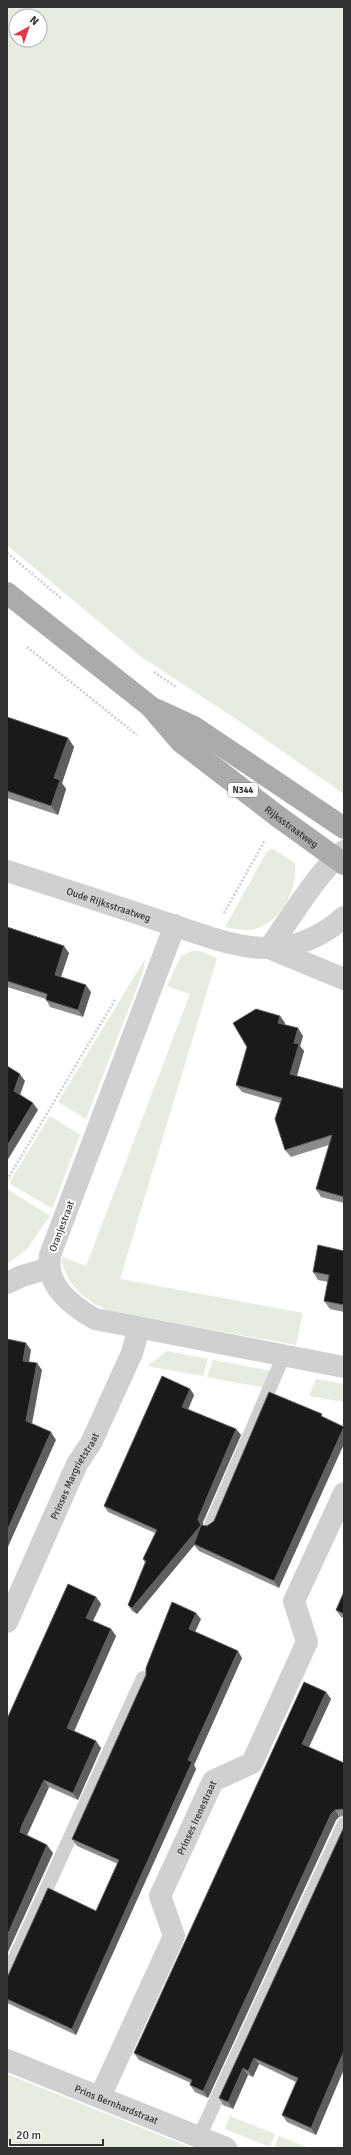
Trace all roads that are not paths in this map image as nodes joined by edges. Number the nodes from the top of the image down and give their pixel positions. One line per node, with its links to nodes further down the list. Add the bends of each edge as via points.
1 (7, 593): 2 (main road, Rijksstraatweg / N344)
2 (151, 707): 3 (main road, Rijksstraatweg / N344, via 194,727); 4 (main road, Rijksstraatweg / N344, via 182,742 280,818)
3 (344, 828)
4 (341, 858): 8 (street)
5 (7, 871): 7 (street, Oude Rijksstraatweg)
6 (344, 917): 8 (street, Oude Rijksstraatweg, via 307,941 291,946)
7 (175, 925): 8 (street, Oude Rijksstraatweg, via 233,943); 10 (street, Oranjestraat, via 52,1248)
8 (269, 948): 9 (street, Oude Rijksstraatweg)
9 (344, 980)
10 (49, 1268): 11 (street); 12 (street, Oranjestraat, via 53,1283 88,1315 104,1322)
11 (7, 1283)
12 (139, 1328): 13 (street, Oranjestraat); 17 (street, Prinses Margrietstraat, via 132,1353 91,1443 77,1464)
13 (284, 1355): 14 (street, Oranjestraat); 16 (lane)
14 (344, 1366)
15 (344, 1493): 22 (street, Prinses Irenestraat, via 294,1601 307,1642 252,1763 213,1781 160,1896 174,1936)
16 (211, 1525)
17 (7, 1622)
18 (143, 1678): 20 (lane)
19 (344, 1824): 23 (lane)
20 (7, 1975)
21 (7, 2060): 22 (street, Prins Bernhardstraat)
22 (100, 2097): 23 (street, Prins Bernhardstraat)
23 (199, 2137): 24 (street, Prins Bernhardstraat)
24 (226, 2148)

